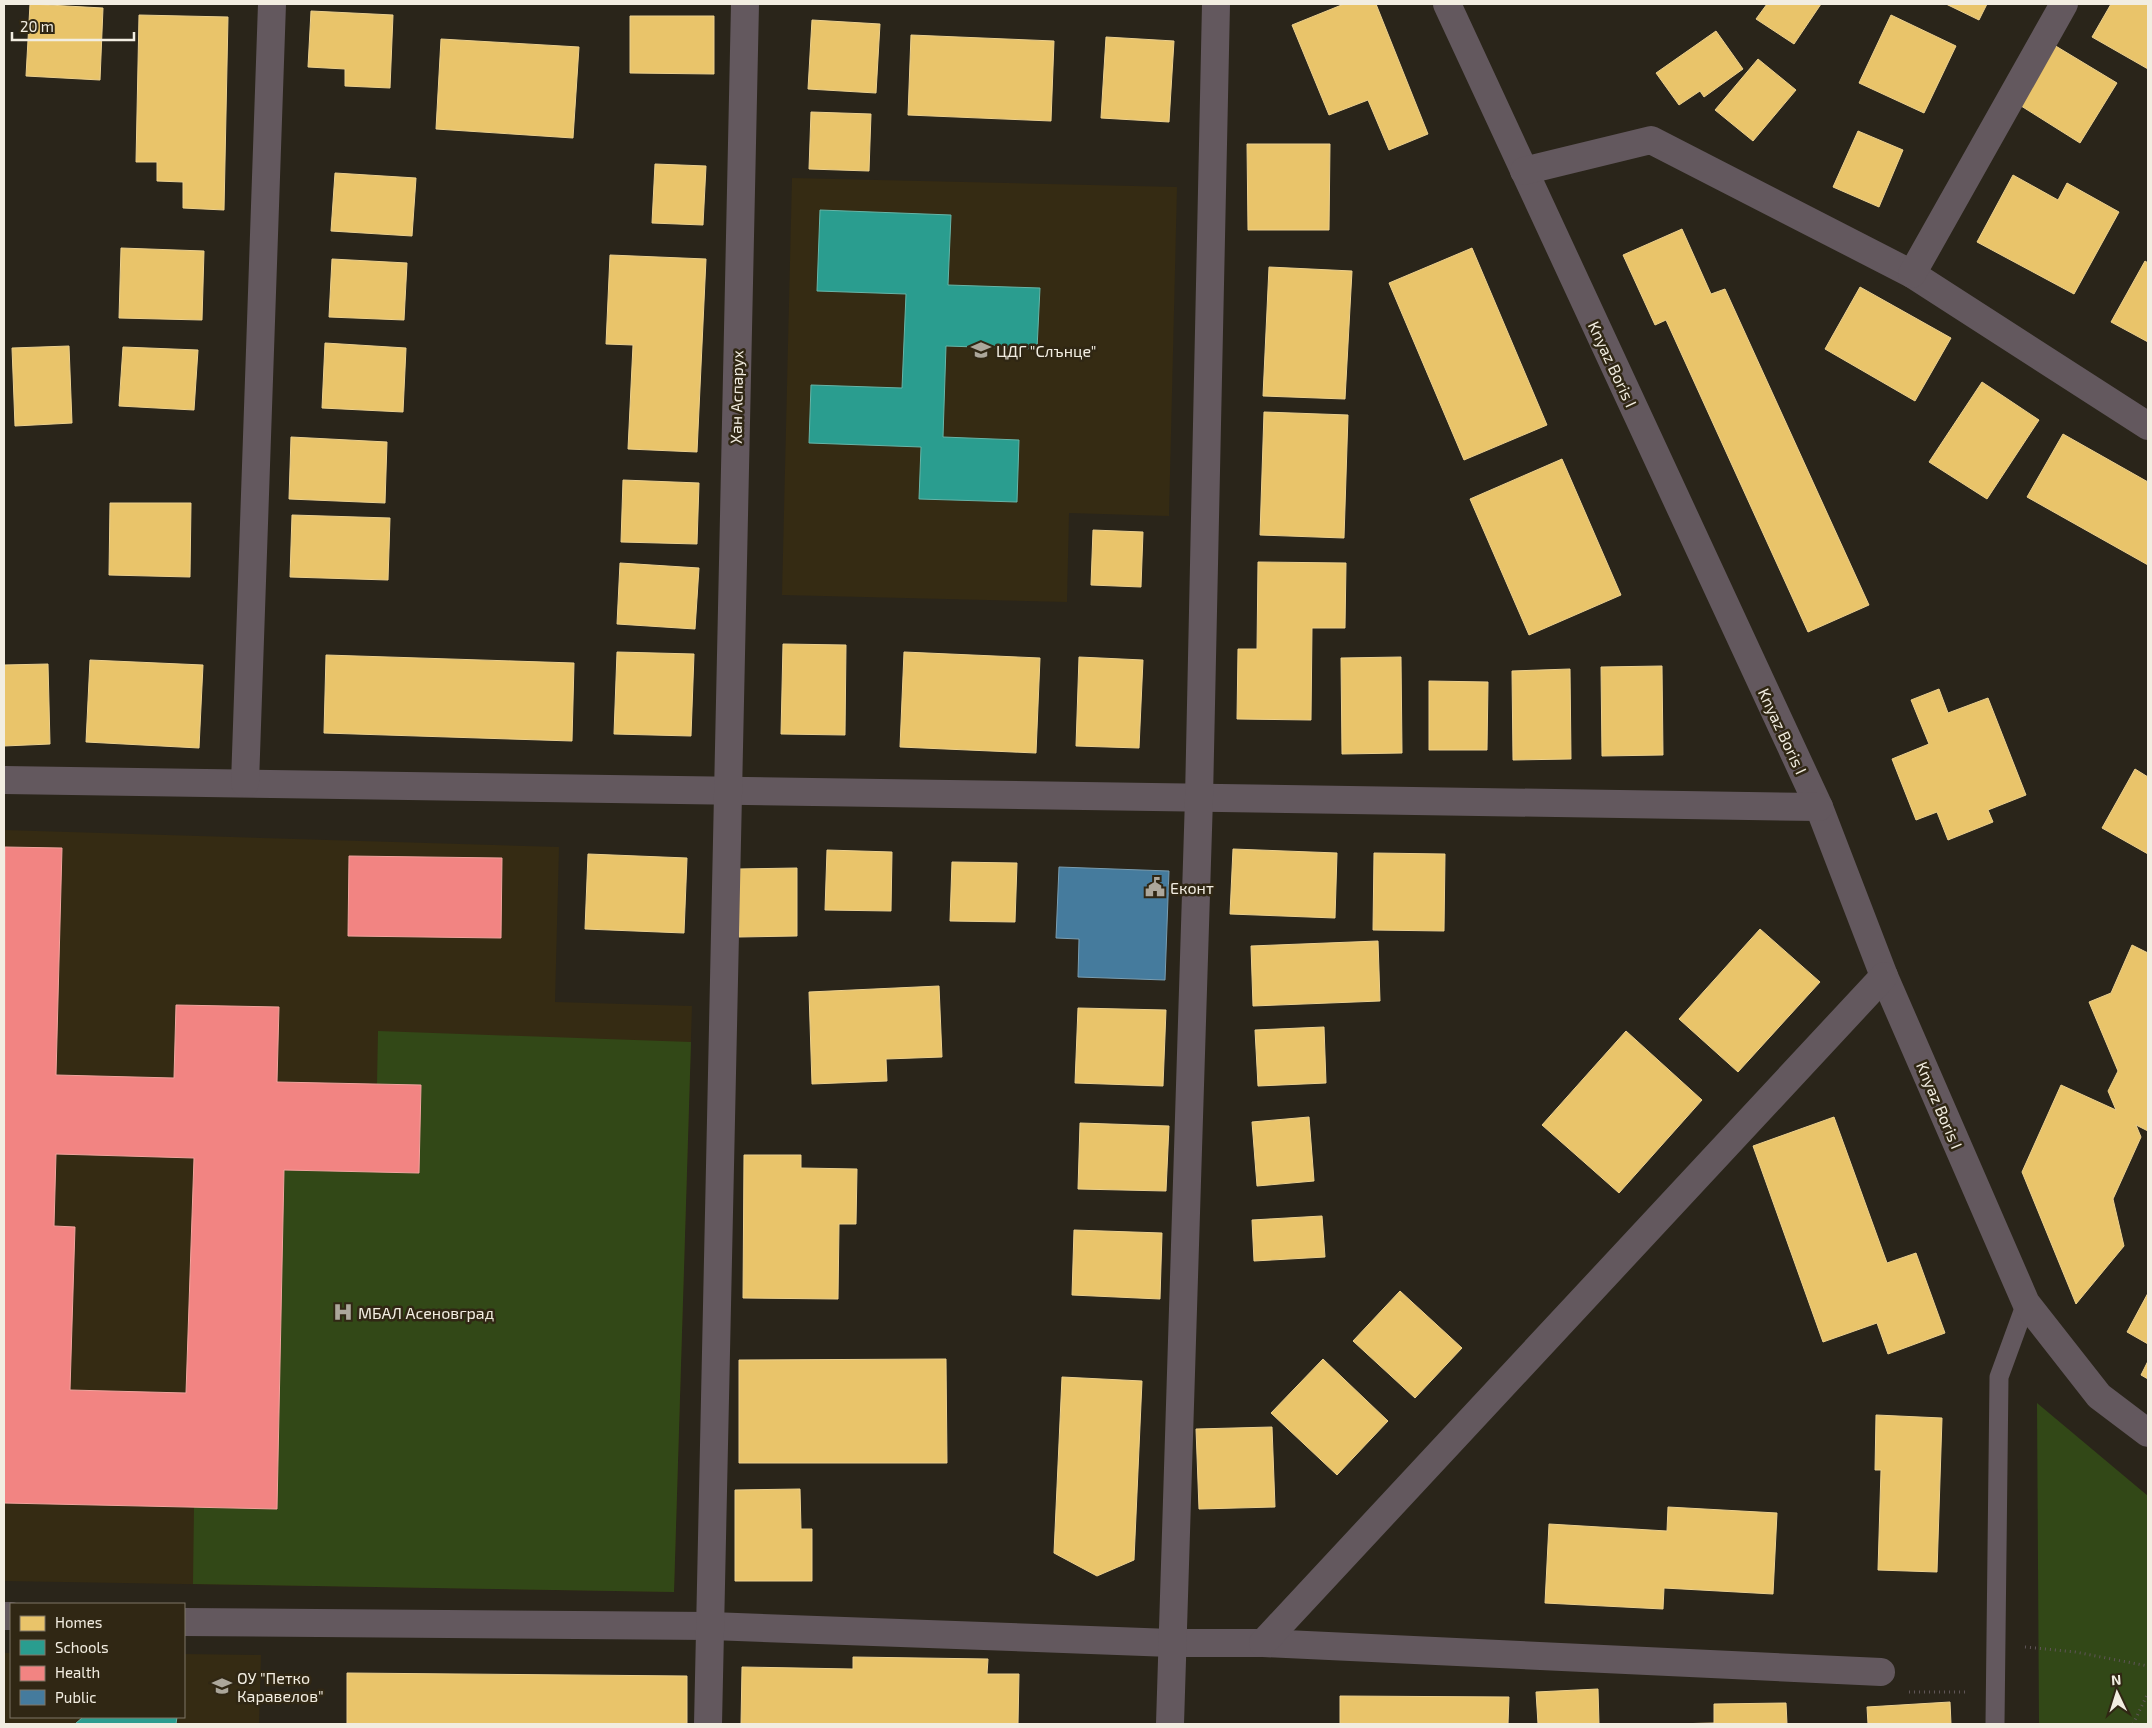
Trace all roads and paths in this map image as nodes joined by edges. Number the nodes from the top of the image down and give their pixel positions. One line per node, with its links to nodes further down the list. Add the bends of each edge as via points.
1 (272, 4): 10 (street)
2 (744, 4): 11 (street, Хан Аспарух)
3 (1216, 4): 12 (street)
4 (1447, 4): 6 (street, Knyaz Boris I)
5 (2064, 4): 7 (street)
6 (1524, 171): 7 (street, via 1651,140); 13 (street, Knyaz Boris I)
7 (1912, 274): 8 (street)
8 (2148, 426)
9 (4, 780): 10 (street)
10 (245, 783): 11 (street)
11 (727, 791): 12 (street); 18 (street, Хан Аспарух)
12 (1199, 798): 13 (street); 19 (street)
13 (1819, 807): 14 (street, Knyaz Boris I)
14 (1884, 976): 15 (street, Knyaz Boris I); 20 (street)
15 (2026, 1303): 16 (street, Knyaz Boris I, via 2099,1396); 21 (lane, via 1999,1377)
16 (2148, 1433)
17 (185, 1622): 18 (street)
18 (711, 1626): 19 (street); 26 (street, Хан Аспарух)
19 (1171, 1643): 20 (street); 27 (street)
20 (1263, 1643): 23 (street)
21 (1996, 1644): 22 (path, via 2074,1652); 24 (lane)
22 (2148, 1666)
23 (1881, 1672): 24 (path, via 1907,1692)
24 (1996, 1692): 28 (lane)
25 (2148, 1693): 29 (path)
26 (708, 1724)
27 (1170, 1724)
28 (1995, 1724)
29 (2133, 1724)

